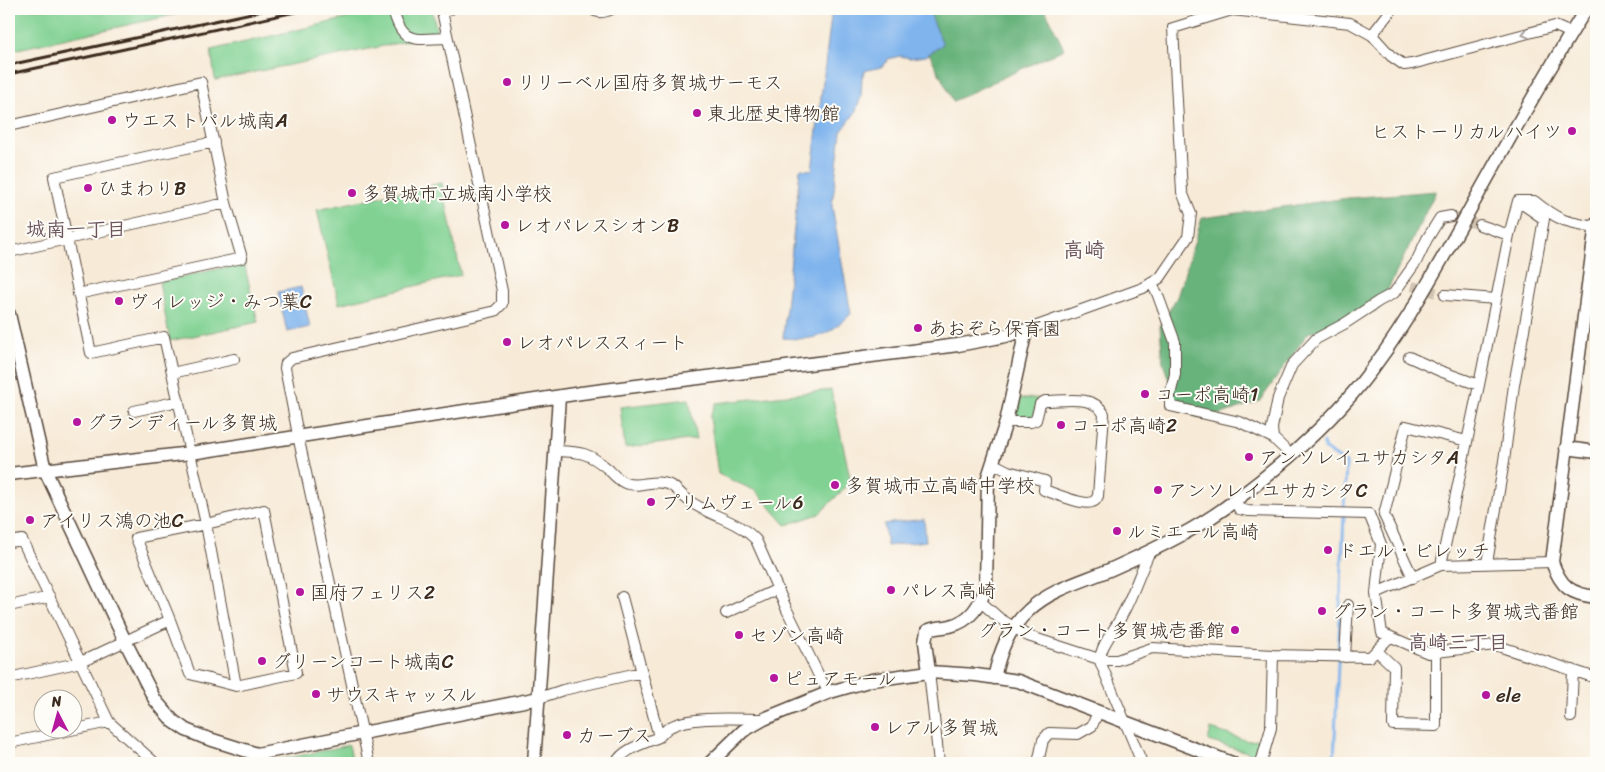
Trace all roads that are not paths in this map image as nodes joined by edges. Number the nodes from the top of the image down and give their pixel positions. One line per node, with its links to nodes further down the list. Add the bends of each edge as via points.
1 (393, 9): 9 (street, via 404,34 414,39)
2 (451, 9): 9 (street, via 442,11)
3 (592, 9): 4 (street, via 606,12)
4 (612, 9)
5 (1392, 9): 8 (street)
6 (1586, 9): 7 (street)
7 (1571, 33): 8 (street, one-way to 8, via 1555,26 1404,65); 43 (street, via 1393,341 1362,383)
8 (1372, 35): 20 (street, via 1350,23 1232,10 1173,28 1182,192 1191,214 1188,237 1160,278)
9 (446, 38): 36 (street, via 502,291 502,304 495,311 288,360 285,368)
10 (9, 126): 11 (street, via 201,82)
11 (214, 142): 13 (street); 18 (street, via 54,178)
12 (1518, 202): 16 (street, via 1534,201 1566,222); 17 (street); 52 (street, via 1544,218)
13 (226, 203): 18 (street); 23 (street, via 242,258)
14 (1451, 216): 21 (street, via 1440,218)
15 (1480, 225): 17 (street)
16 (1596, 226): 39 (street)
17 (1509, 235): 25 (street)
18 (66, 239): 19 (street); 23 (street)
19 (9, 252)
20 (1151, 283): 27 (street); 37 (street, via 1175,342 1170,406 1240,422)
21 (1401, 283): 22 (street); 37 (street, via 1394,293 1316,338 1292,365 1278,398)
22 (1412, 286)
23 (78, 294): 30 (street, via 91,353 164,337)
24 (1445, 295): 25 (street)
25 (1496, 299): 31 (street)
26 (9, 314): 45 (street)
27 (1026, 330): 32 (street, via 958,345); 35 (street)
28 (1409, 357): 31 (street)
29 (234, 359): 30 (street)
30 (172, 373): 33 (street)
31 (1479, 385): 38 (street)
32 (559, 397): 36 (street); 40 (street)
33 (179, 401): 34 (street); 42 (street)
34 (134, 410)
35 (1006, 422): 44 (street); 44 (street, via 1036,420 1040,404 1045,401 1088,401 1101,407 1104,414 1098,496 1090,504 1079,502 1044,490 1045,481)
36 (298, 436): 42 (street); 88 (street)
37 (1273, 438): 43 (street)
38 (1466, 441): 53 (street); 54 (street, via 1406,426 1384,515)
39 (1566, 448): 41 (street); 51 (street)
40 (556, 451): 55 (street, via 587,454 624,483 670,485 687,500 748,531 756,540); 82 (street)
41 (1596, 452)
42 (191, 453): 45 (street); 48 (street)
43 (1290, 455): 47 (street)
44 (992, 463): 60 (street, via 987,486 986,587)
45 (45, 470): 46 (street); 67 (street)
46 (9, 474)
47 (1236, 500): 50 (street); 56 (street, via 1239,509 1248,511 1369,514 1381,544)
48 (206, 524): 64 (street, via 136,538); 80 (street); 80 (street, via 264,510 296,673)
49 (9, 542): 57 (street, via 22,540)
50 (1150, 551): 65 (street, via 1043,599 1029,609); 72 (street, via 1122,617 1108,636)
51 (1552, 562): 52 (street); 59 (street, via 1558,578 1570,591)
52 (1487, 563): 53 (street)
53 (1440, 565): 54 (street)
54 (1413, 578): 56 (street)
55 (778, 589): 63 (street); 81 (street, via 821,680)
56 (1376, 593): 66 (street, via 1382,633)
57 (50, 597): 62 (street); 73 (street)
58 (622, 597): 75 (street)
59 (1596, 597)
60 (981, 602): 65 (street); 76 (street, via 952,626 927,631 925,642)
61 (1348, 605): 71 (street)
62 (9, 606)
63 (726, 613)
64 (170, 620): 67 (street); 80 (street, via 190,674)
65 (1014, 627): 72 (street, via 1028,636); 78 (street, via 1004,645)
66 (1390, 638): 68 (street); 69 (street, via 1428,653)
67 (125, 641): 73 (street); 91 (street, via 155,700 172,721 186,730)
68 (1377, 651): 69 (street, via 1394,667 1393,725 1436,726); 71 (street, via 1370,657)
69 (1436, 652): 74 (street, via 1495,645)
70 (1273, 655): 71 (street); 72 (street, via 1152,648 1117,660); 101 (street, via 1271,728)
71 (1340, 657)
72 (1099, 659): 87 (street)
73 (81, 662): 77 (street); 86 (street)
74 (1573, 670): 79 (street); 84 (street)
75 (642, 672): 82 (street); 89 (street)
76 (929, 672): 78 (street); 81 (street, via 872,680); 97 (street)
77 (9, 678)
78 (994, 678): 83 (street, via 1018,681)
79 (1596, 678)
80 (236, 686)
81 (830, 692): 85 (street)
82 (539, 698): 88 (street); 94 (street)
83 (1098, 712): 87 (street); 98 (street, via 1092,726 1078,734 1049,733 1043,740)
84 (1572, 717)
85 (764, 720): 89 (street, via 724,718 685,721 671,726); 96 (street, via 743,731)
86 (109, 722): 90 (street); 92 (street)
87 (1126, 722): 99 (street); 100 (street)
88 (362, 733): 91 (street); 93 (street)
89 (659, 737): 95 (street, via 632,749)
90 (9, 743)
91 (258, 759)
92 (154, 763)
93 (369, 763)
94 (534, 763)
95 (616, 763)
96 (710, 763)
97 (939, 763)
98 (1038, 763)
99 (1142, 763)
100 (1232, 763)
101 (1261, 763)

